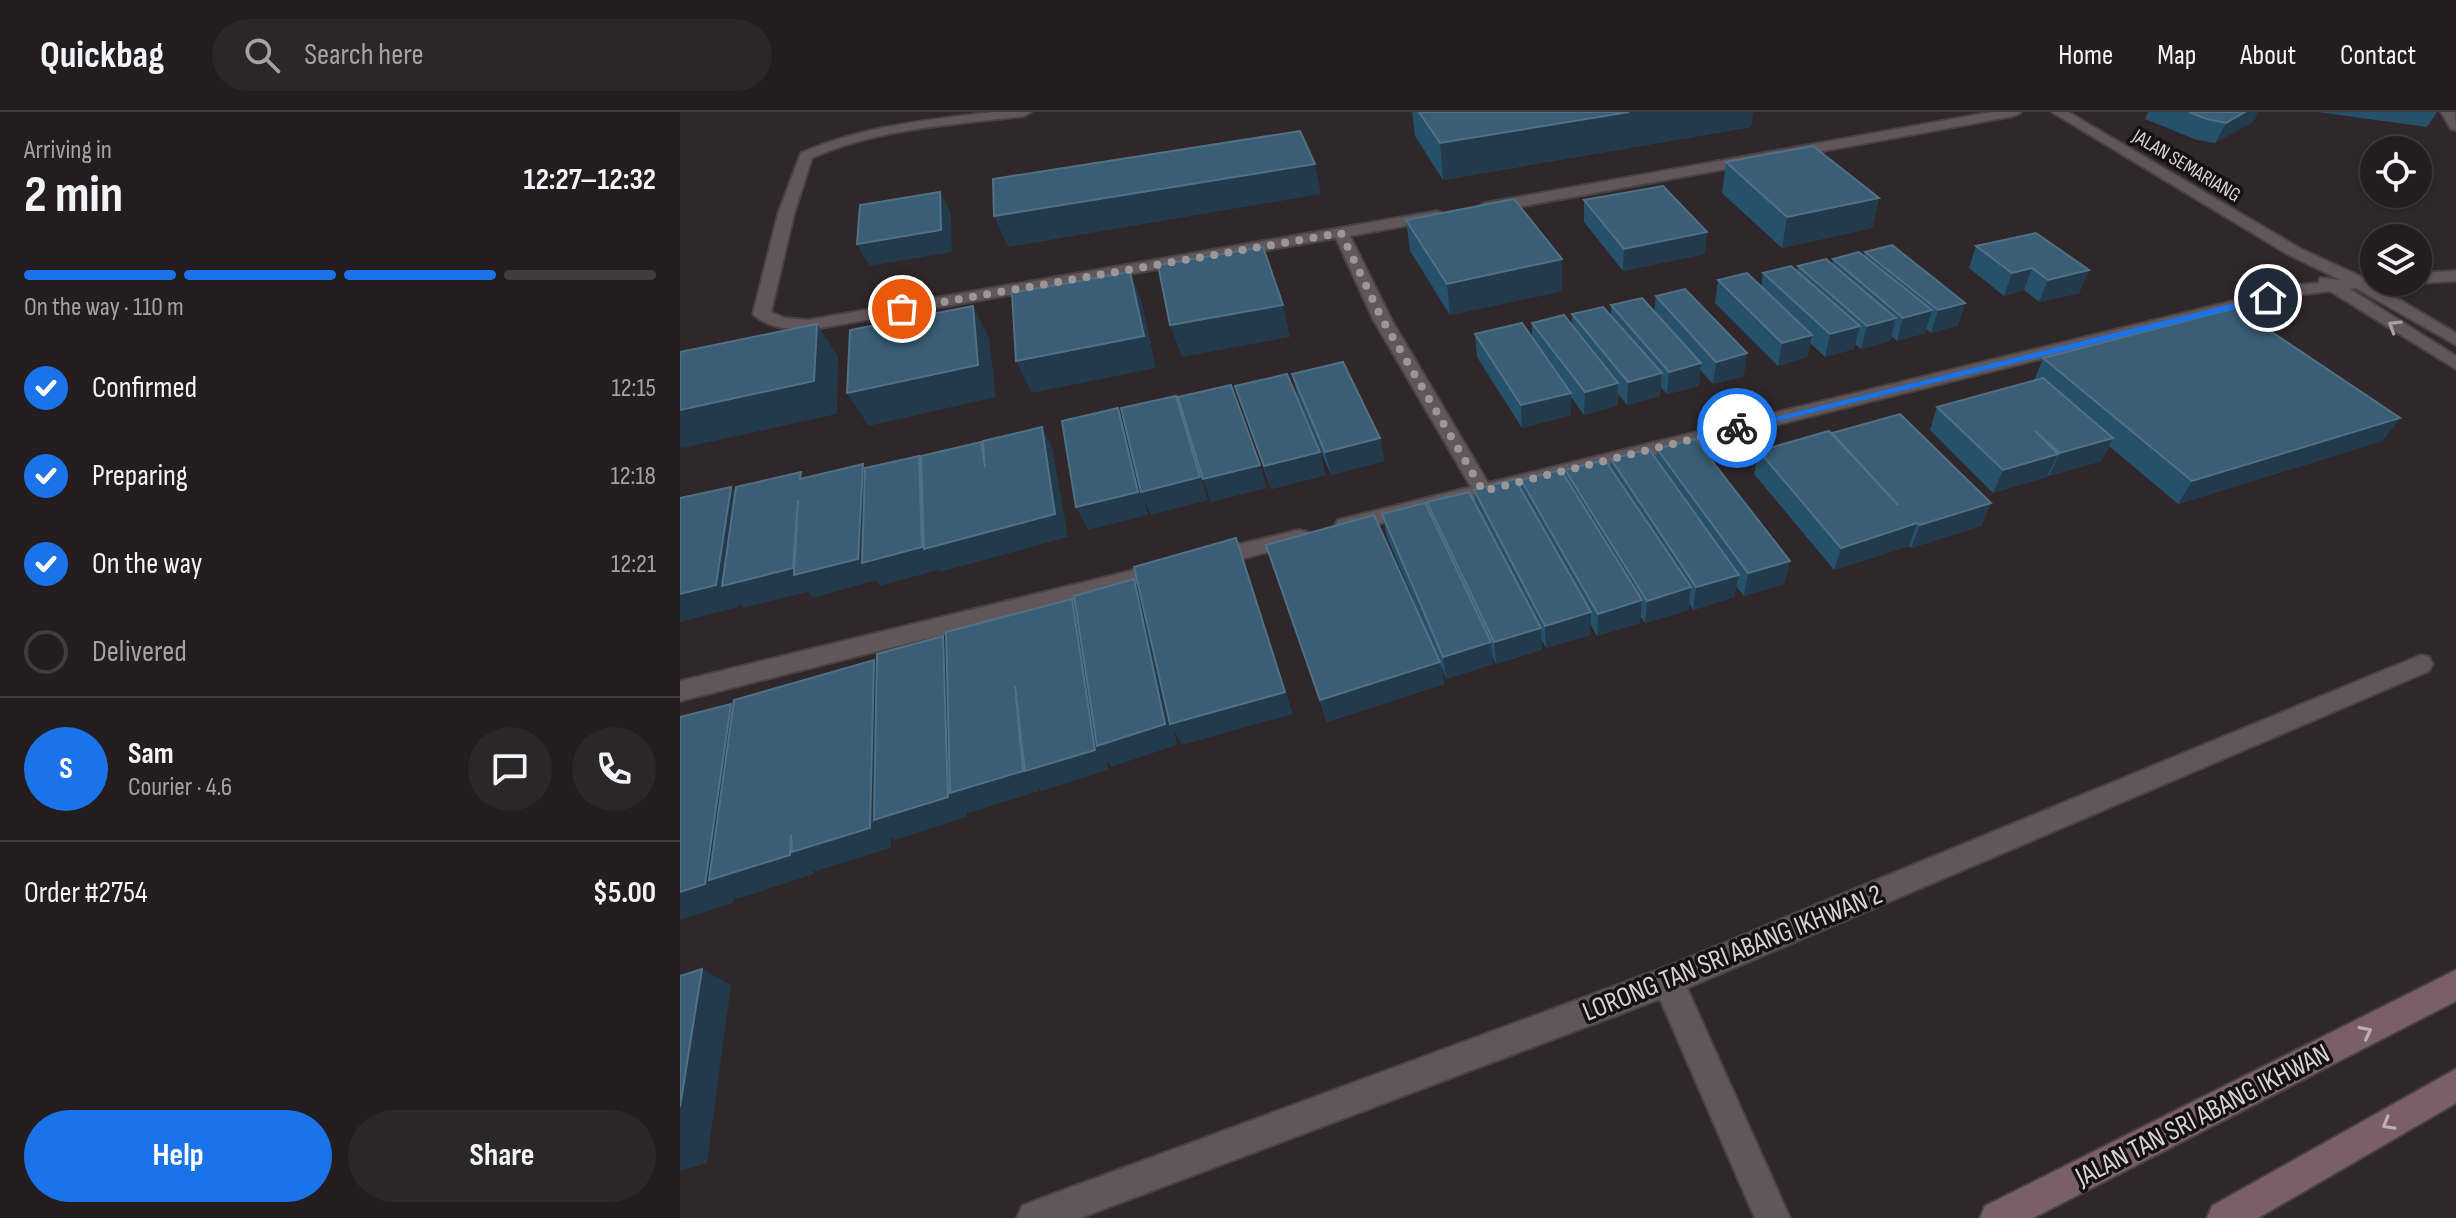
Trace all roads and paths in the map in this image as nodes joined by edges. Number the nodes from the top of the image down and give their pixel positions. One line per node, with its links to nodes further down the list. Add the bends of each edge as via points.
1 (1024, 112): 6 (street, via 861,137 825,145 806,156 762,314 780,323 808,325)
2 (2014, 112): 6 (street, via 1914,124)
3 (2059, 112): 7 (street, JALAN SEMARIANG)
4 (2448, 112): 5 (street)
5 (2456, 126)
6 (1341, 233): 16 (street, via 1382,319)
7 (2295, 252): 10 (street); 12 (street)
8 (2456, 276): 9 (street)
9 (2432, 277)
10 (2360, 279)
11 (2360, 283): 12 (street)
12 (2333, 287): 15 (street, one-way to 12); 16 (street, via 2298,290)
13 (2388, 296): 14 (street)
14 (2456, 340)
15 (2456, 364)
16 (1483, 491): 18 (street)
17 (2421, 664): 19 (street, LORONG TAN SRI ABANG IKHWAN 2)
18 (680, 691)
19 (1668, 981): 22 (street, LORONG TAN SRI ABANG IKHWAN 2); 23 (street)
20 (2456, 985): 24 (street, JALAN TAN SRI ABANG IKHWAN, one-way to 20)
21 (2456, 1085): 25 (street, one-way to 25)
22 (1034, 1218)
23 (1773, 1218)
24 (1997, 1218)
25 (2224, 1218)

